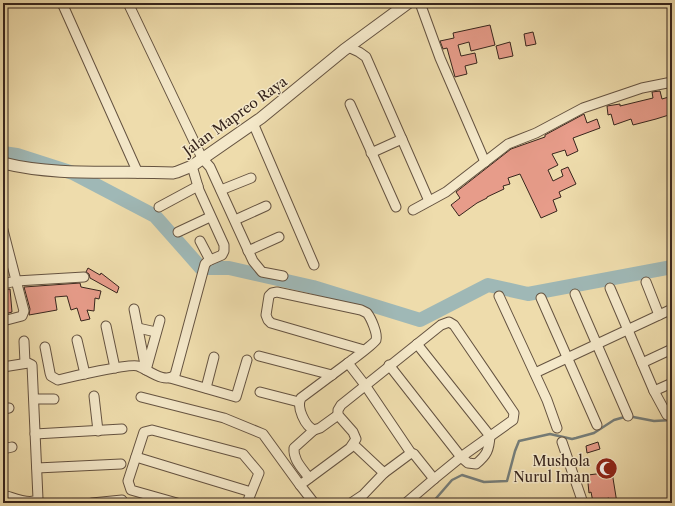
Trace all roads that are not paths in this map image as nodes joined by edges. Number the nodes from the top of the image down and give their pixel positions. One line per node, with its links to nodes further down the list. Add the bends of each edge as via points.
1 (62, 3): 15 (street)
2 (128, 3): 11 (street)
3 (408, 3): 5 (street, Jalan Mapreo Raya)
4 (420, 3): 13 (street, via 440,58)
5 (348, 47): 8 (street, Jalan Mapreo Raya); 9 (street, via 366,57)
6 (672, 82): 13 (street, via 642,88 576,111 543,130 505,146)
7 (350, 104): 10 (street)
8 (253, 123): 11 (street, Jalan Mapreo Raya); 33 (street)
9 (402, 139): 10 (street); 19 (street)
10 (371, 153): 22 (street)
11 (202, 158): 14 (street, Jalan Mapreo Raya); 18 (street, via 210,167)
12 (3, 162): 15 (street, Jalan Mapreo Raya, via 44,170)
13 (485, 162): 19 (street, via 453,187)
14 (192, 166): 15 (street, Jalan Mapreo Raya, via 178,172); 17 (street)
15 (138, 172)
16 (252, 178): 18 (street)
17 (198, 186): 21 (street); 24 (street)
18 (221, 190): 25 (street)
19 (429, 201): 23 (street)
20 (266, 206): 25 (street)
21 (159, 207)
22 (396, 207)
23 (413, 210)
24 (210, 217): 27 (street); 32 (street, via 224,245 222,255)
25 (235, 220): 31 (street)
26 (3, 230): 30 (street)
27 (178, 232)
28 (279, 237): 31 (street)
29 (200, 241): 32 (street)
30 (5, 248): 36 (street)
31 (248, 250): 34 (street, via 262,272)
32 (210, 260): 73 (street, via 206,264 175,375)
33 (314, 265)
34 (284, 276)
35 (84, 277): 36 (street)
36 (16, 281): 38 (street); 47 (street, via 24,310 22,316)
37 (646, 282): 45 (street)
38 (3, 284)
39 (610, 288): 50 (street)
40 (575, 294): 55 (street)
41 (499, 296): 70 (street)
42 (541, 298): 61 (street)
43 (134, 309): 49 (street)
44 (672, 309): 45 (street)
45 (660, 315): 50 (street)
46 (160, 320): 51 (street)
47 (3, 321)
48 (106, 326): 68 (street)
49 (138, 328): 51 (street); 69 (street)
50 (628, 330): 55 (street); 64 (street)
51 (156, 332): 69 (street)
52 (77, 340): 71 (street)
53 (24, 341): 65 (street)
54 (417, 344): 66 (street); 93 (street); 93 (street, via 441,325 449,322 454,325 514,413 513,420)
55 (597, 344): 61 (street); 86 (street)
56 (45, 347): 71 (street, via 53,378 58,380)
57 (672, 349): 64 (street)
58 (364, 350): 58 (street, via 271,323 266,315 269,296 277,292 367,312 376,338); 63 (street)
59 (260, 356): 72 (street)
60 (214, 357): 76 (street)
61 (567, 358): 70 (street); 87 (street)
62 (247, 360): 76 (street, via 236,397)
63 (348, 363): 72 (street); 75 (street)
64 (642, 363): 77 (street)
65 (25, 364): 67 (street); 81 (street, via 32,365)
66 (390, 365): 75 (street); 98 (street)
67 (6, 367)
68 (115, 368): 69 (street, via 137,365); 71 (street)
69 (146, 370): 73 (street, via 163,378)
70 (535, 373): 88 (street)
71 (85, 374)
72 (332, 375): 83 (street)
73 (170, 378): 76 (street)
74 (672, 383): 77 (street)
75 (365, 385): 84 (street, via 341,405); 96 (street)
76 (206, 388)
77 (654, 391): 85 (street)
78 (260, 392): 83 (street)
79 (94, 396): 91 (street)
80 (141, 397): 104 (street, via 224,418 263,434)
81 (34, 399): 82 (street); 92 (street)
82 (54, 399)
83 (299, 402): 90 (street, via 299,408 310,428)
84 (338, 415): 90 (street); 95 (street, via 353,432 356,439)
85 (667, 415)
86 (628, 416)
87 (597, 426)
88 (557, 428)
89 (122, 429): 91 (street)
90 (314, 430): 102 (street, via 294,448 296,460)
91 (98, 431): 92 (street)
92 (35, 434): 100 (street)
93 (490, 436): 98 (street); 98 (street, via 489,449 476,464 468,463)
94 (562, 442): 117 (street)
95 (353, 444): 101 (street); 102 (street)
96 (410, 452): 101 (street); 103 (street)
97 (136, 457): 105 (street); 105 (street, via 144,432 152,430 243,454 259,473); 112 (street, via 128,481 131,490)
98 (461, 457): 103 (street)
99 (121, 464): 100 (street)
100 (37, 468): 109 (street)
101 (384, 473): 107 (street)
102 (309, 478): 104 (street)
103 (434, 480): 116 (street)
104 (300, 485): 114 (street)
105 (251, 492): 113 (street)
106 (3, 495): 109 (street)
107 (365, 499): 115 (street)
108 (122, 500): 110 (street)
109 (38, 502)
110 (109, 502): 111 (street)
111 (92, 503)
112 (177, 503)
113 (247, 503)
114 (314, 503)
115 (351, 503)
116 (406, 503)
117 (583, 503)

